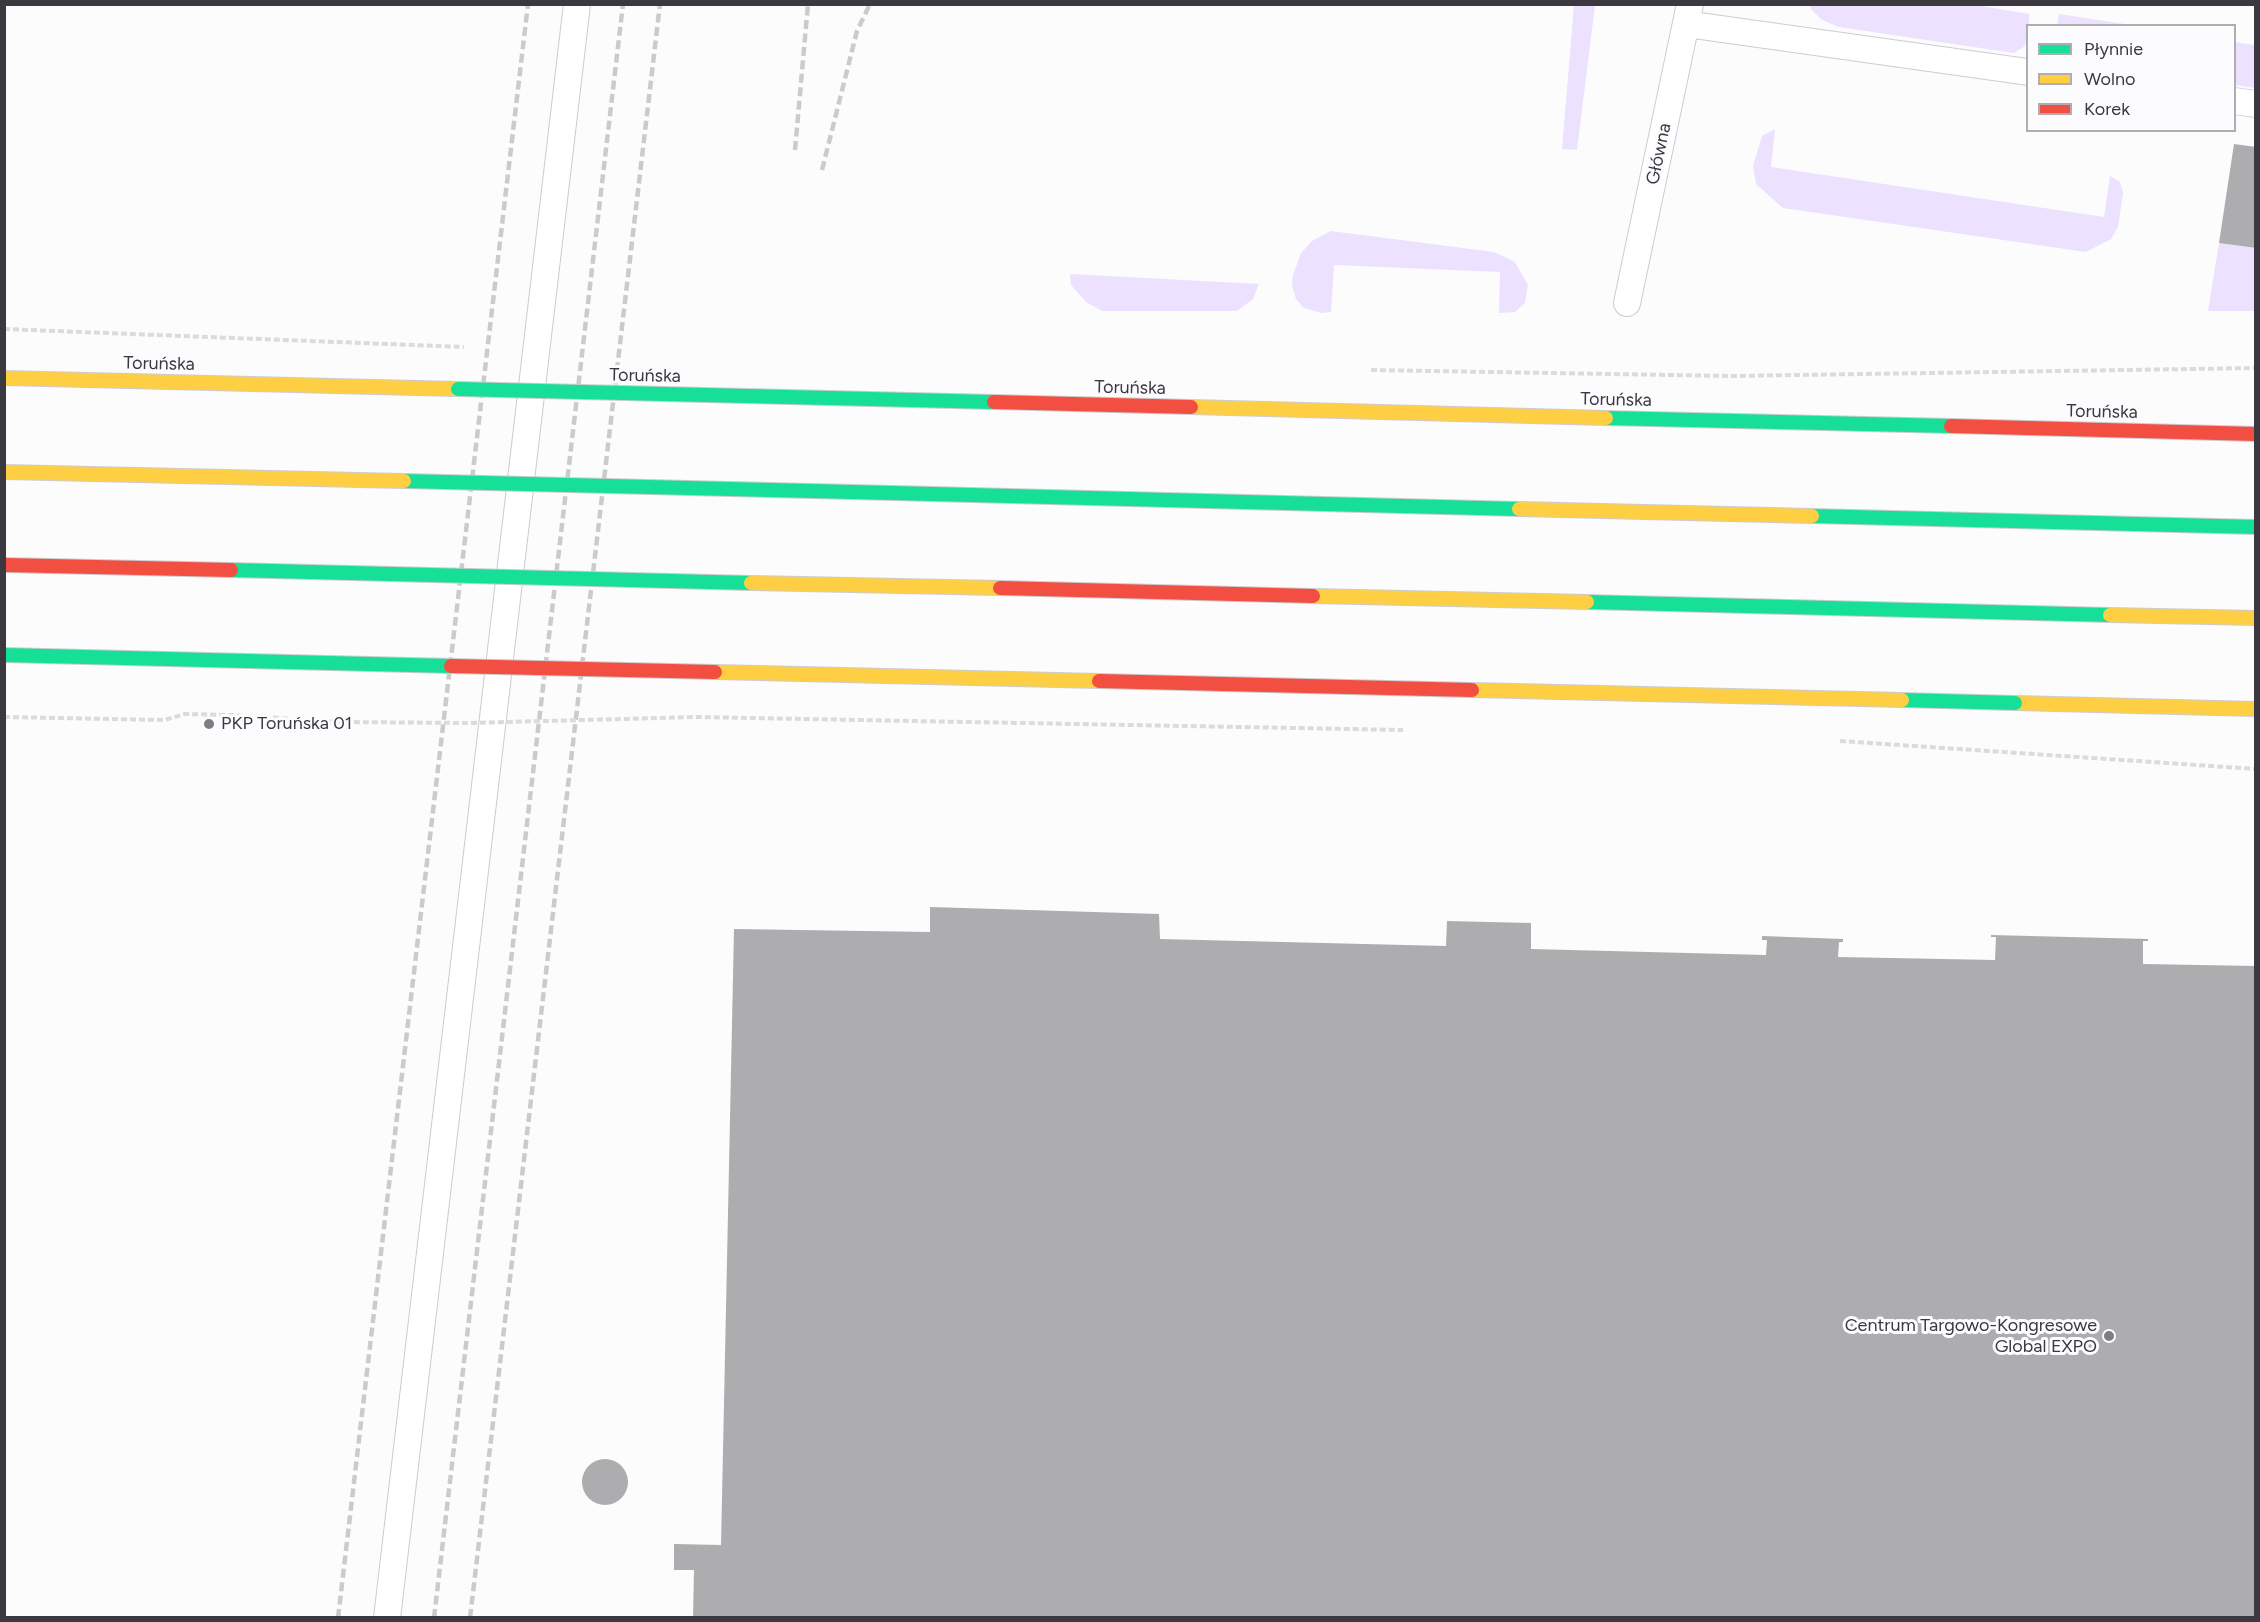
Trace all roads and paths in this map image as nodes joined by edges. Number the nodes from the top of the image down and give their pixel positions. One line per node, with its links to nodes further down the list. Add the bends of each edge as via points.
1 (577, 4): 23 (lane)
2 (1688, 14): 3 (lane); 6 (lane, Główna)
3 (2026, 72)
4 (2236, 101): 5 (lane)
5 (2256, 104)
6 (1627, 303)
7 (4, 328): 8 (path, bridge)
8 (467, 347)
9 (2256, 368): 10 (path, bridge, via 1732,376)
10 (1360, 370)
11 (4, 378): 12 (main road, Toruńska, bridge)
12 (2256, 434)
13 (4, 472): 14 (main road, bridge)
14 (2256, 527)
15 (4, 565): 16 (main road, bridge)
16 (2256, 618)
17 (4, 655): 18 (main road, bridge)
18 (2256, 709)
19 (4, 717): 20 (path, bridge, via 164,720 185,714 340,722 469,723 696,717)
20 (1415, 730)
21 (1833, 740): 22 (path, bridge)
22 (2256, 769)
23 (387, 1617)

